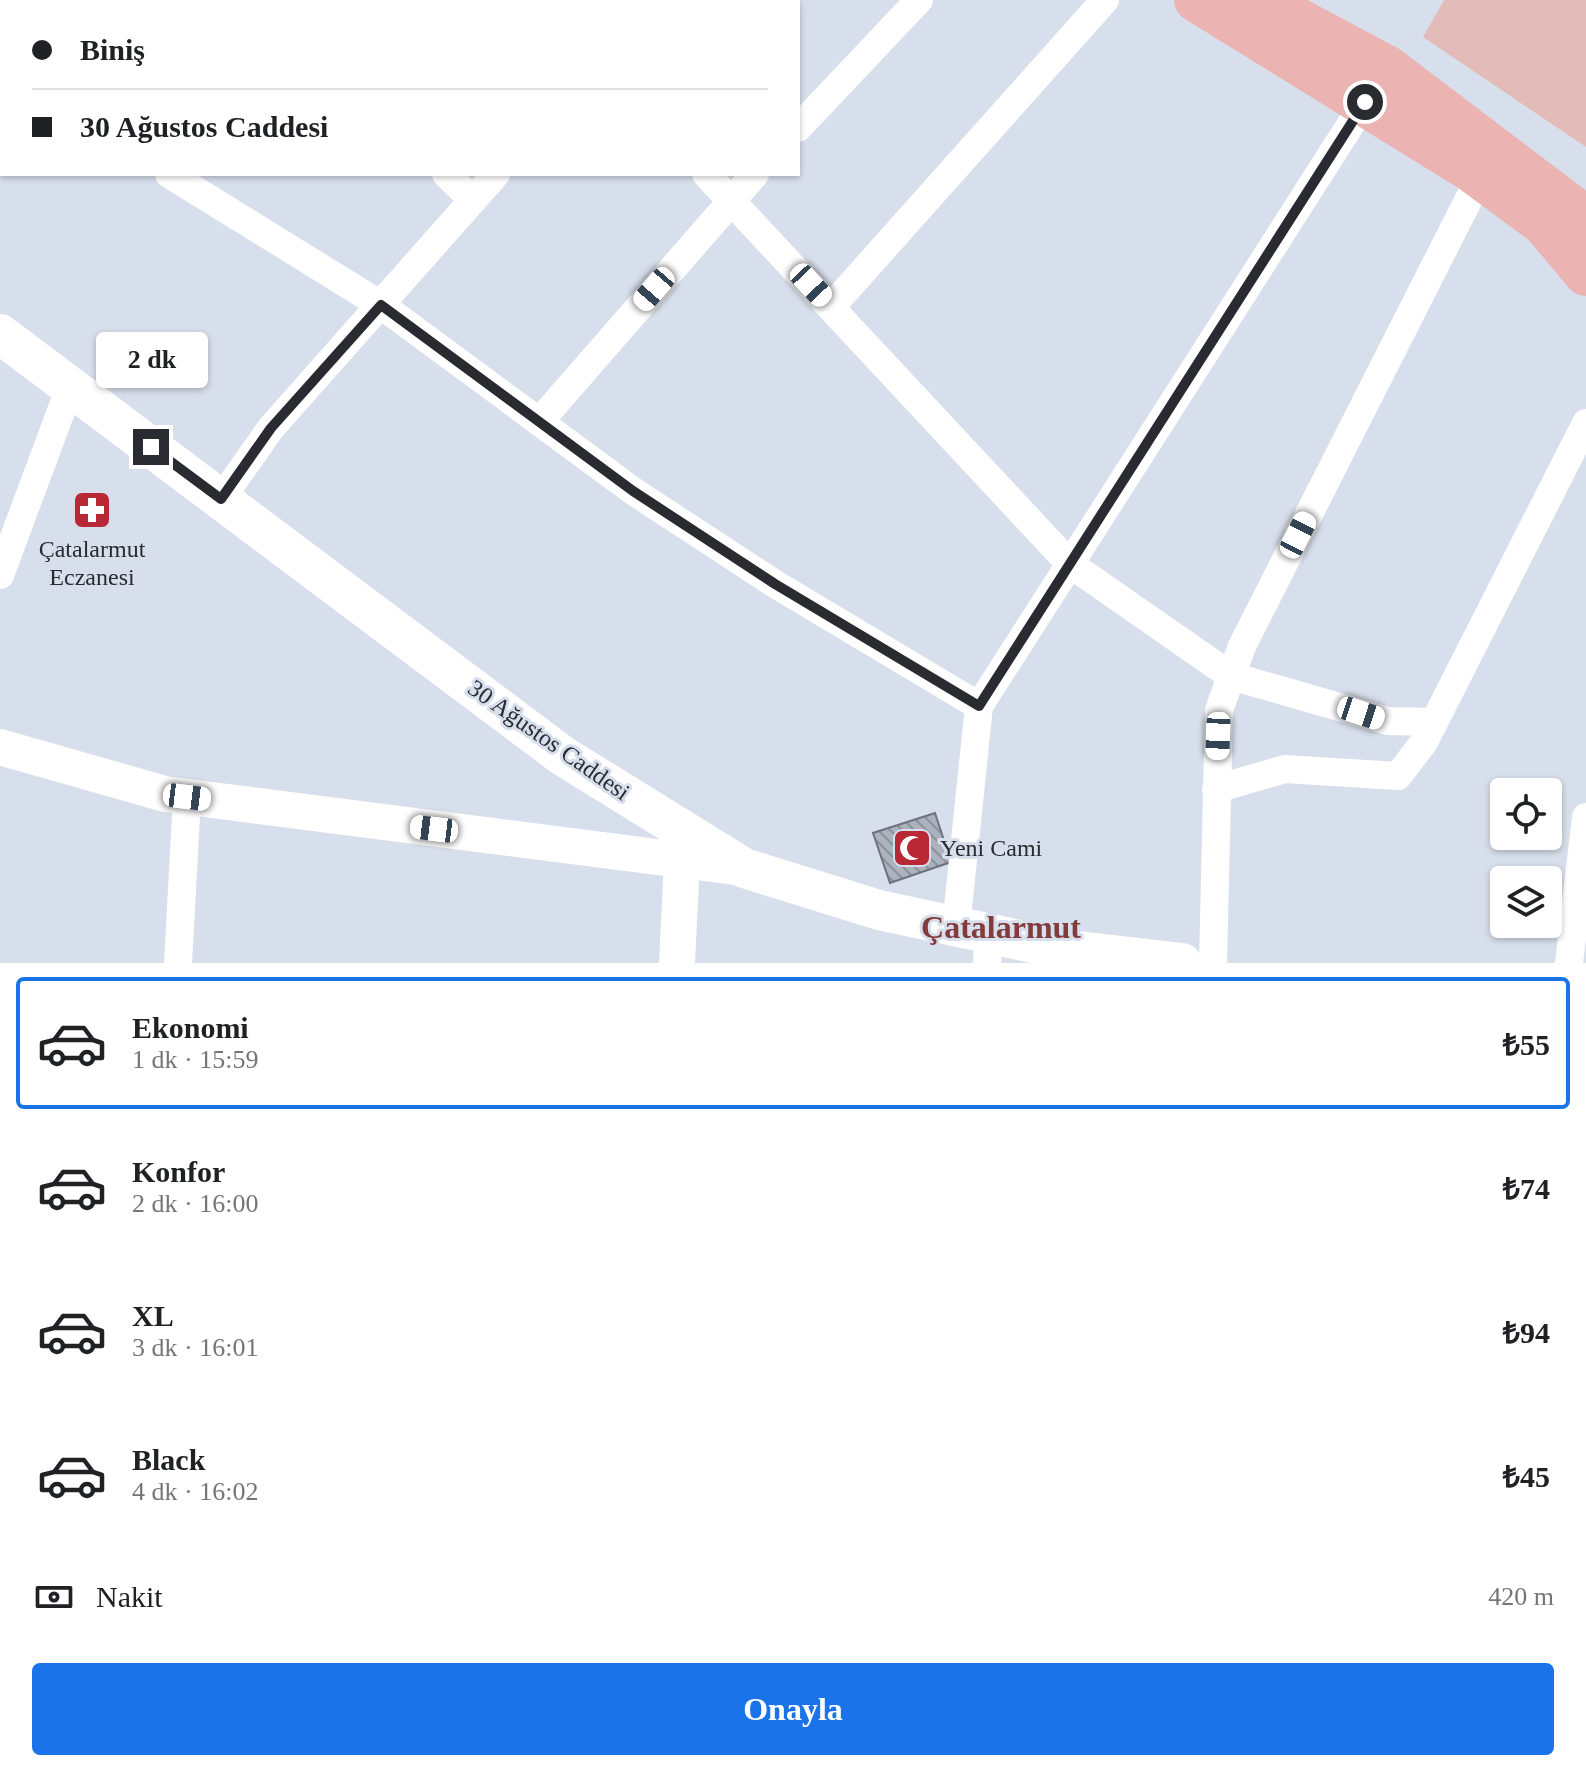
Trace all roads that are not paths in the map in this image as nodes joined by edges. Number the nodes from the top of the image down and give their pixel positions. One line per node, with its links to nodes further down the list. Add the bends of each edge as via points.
1 (919, 0): 6 (street)
2 (1105, 0): 18 (street)
3 (1196, 0): 5 (main road)
4 (1261, 0): 15 (main road, via 1388,68)
5 (1365, 102): 12 (main road); 24 (street)
6 (800, 126)
7 (172, 176): 17 (street)
8 (448, 176): 13 (street)
9 (494, 176): 13 (street)
10 (708, 176): 14 (street)
11 (753, 176): 14 (street)
12 (1480, 177): 16 (main road, via 1544,224); 26 (street)
13 (473, 200): 17 (street)
14 (730, 200): 18 (street); 21 (street)
15 (1585, 212)
16 (1586, 274)
17 (381, 305): 21 (street); 23 (street, via 271,428)
18 (831, 307): 24 (street)
19 (0, 334): 20 (main road, 30 Ağustos Caddesi)
20 (70, 387): 23 (main road, 30 Ağustos Caddesi); 25 (street)
21 (539, 422): 27 (street, via 775,584)
22 (1586, 423): 28 (street)
23 (221, 499): 34 (main road, 30 Ağustos Caddesi, via 563,756)
24 (1070, 564): 26 (street); 27 (street)
25 (0, 575)
26 (1231, 676): 28 (street, via 1388,721); 30 (street, via 1219,710)
27 (979, 706): 35 (street)
28 (1434, 722): 30 (street, via 1398,776 1285,769)
29 (0, 747): 31 (street)
30 (1216, 789): 39 (street)
31 (187, 797): 33 (street); 36 (street)
32 (1586, 817): 40 (street)
33 (682, 860): 34 (street); 37 (street)
34 (744, 868): 35 (main road, 30 Ağustos Caddesi)
35 (977, 941): 38 (main road, 30 Ağustos Caddesi)
36 (178, 963)
37 (677, 963)
38 (1182, 963)
39 (1213, 963)
40 (1569, 963)

